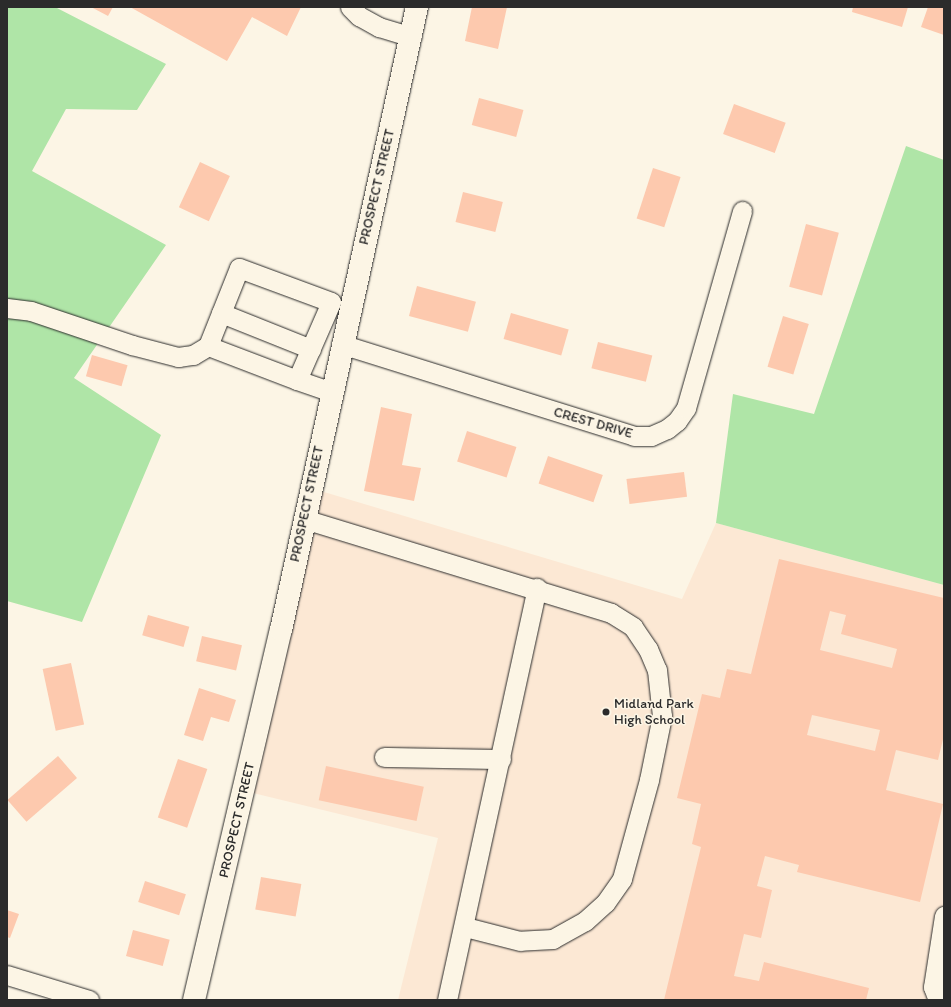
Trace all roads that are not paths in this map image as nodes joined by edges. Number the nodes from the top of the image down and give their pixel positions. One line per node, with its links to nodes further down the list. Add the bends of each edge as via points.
1 (350, 7): 3 (street, via 359,16 379,27)
2 (418, 7): 3 (main road, PROSPECT STREET)
3 (411, 37): 5 (main road, PROSPECT STREET)
4 (742, 211): 8 (street, CREST DRIVE, via 686,408 667,429 651,436 634,436)
5 (340, 305): 7 (street, via 239,268); 8 (main road, PROSPECT STREET); 10 (street)
6 (7, 308): 9 (street, via 31,311 132,345 178,357 193,355)
7 (221, 313): 9 (street); 10 (street)
8 (341, 344): 12 (main road, PROSPECT STREET)
9 (208, 346): 11 (street)
10 (310, 348): 11 (street)
11 (297, 380): 12 (street)
12 (331, 392): 13 (main road, PROSPECT STREET)
13 (304, 519): 14 (street); 21 (main road, PROSPECT STREET, via 241,804)
14 (537, 588): 16 (street); 18 (street, via 611,613 633,627 648,649 657,670 662,716 649,780 622,879 605,903 585,921 553,939 520,941)
15 (384, 757): 16 (street)
16 (501, 759): 18 (street)
17 (944, 916): 23 (street, via 933,987)
18 (465, 927): 22 (street)
19 (7, 975): 20 (street)
20 (89, 1000)
21 (194, 1000)
22 (447, 1000)
23 (938, 1000)

